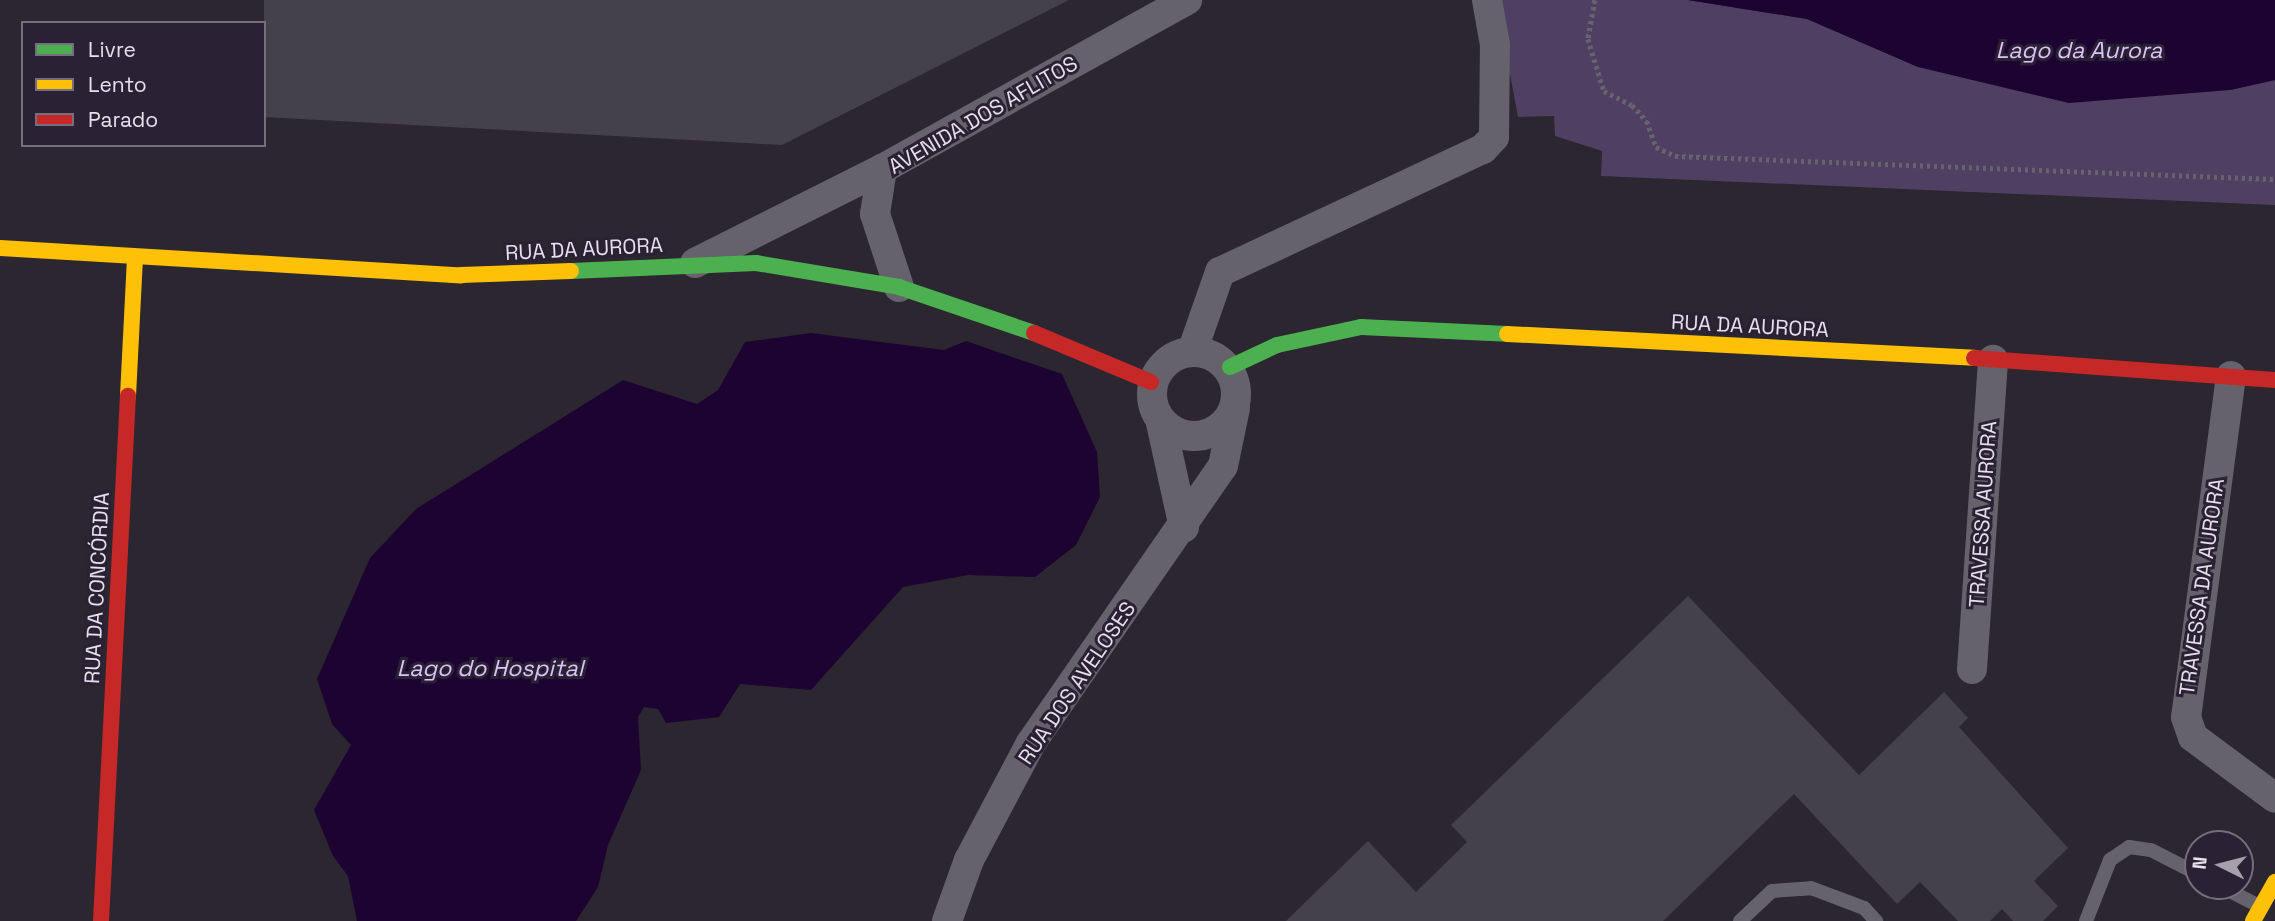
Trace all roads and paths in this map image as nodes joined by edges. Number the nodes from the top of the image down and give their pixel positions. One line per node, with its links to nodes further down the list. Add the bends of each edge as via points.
1 (1187, 0): 4 (street, AVENIDA DOS AFLITOS)
2 (1487, 0): 10 (street, via 1495,45 1494,137 1483,149 1220,272)
3 (1595, 0): 5 (path, via 1588,39 1604,91 1632,105 1647,121 1656,146 1675,156)
4 (882, 169): 8 (street); 9 (street, AVENIDA DOS AFLITOS, via 875,214)
5 (2275, 179)
6 (0, 248): 7 (street, RUA DA AURORA)
7 (135, 257): 8 (street, RUA DA AURORA, via 461,275); 25 (street, RUA DA CONCÓRDIA)
8 (692, 265): 9 (street, RUA DA AURORA, via 756,263)
9 (899, 287): 15 (street, RUA DA AURORA, via 1087,351)
10 (1193, 349): 12 (street); 15 (street, via 1167,358)
11 (1993, 360): 12 (street, RUA DA AURORA, via 1362,327 1277,345); 13 (street, RUA DA AURORA); 19 (street, TRAVESSA AURORA)
12 (1230, 367): 16 (street)
13 (2231, 376): 14 (street, RUA DA AURORA); 20 (street, TRAVESSA DA AURORA, via 2186,717 2193,737)
14 (2275, 380)
15 (1151, 382): 17 (street)
16 (1235, 408): 17 (street, via 1228,422 1202,437 1187,438); 18 (street, RUA DOS AVELOSES, via 1223,466)
17 (1161, 423): 18 (street)
18 (1184, 528): 26 (street, RUA DOS AVELOSES, via 1031,743 969,860)
19 (1972, 669)
20 (2275, 799)
21 (2184, 867): 29 (lane, via 2151,850 2129,847 2110,860)
22 (2275, 882): 24 (street)
23 (2238, 900): 24 (lane)
24 (2256, 914)
25 (101, 921)
26 (947, 921)
27 (1740, 921): 28 (lane, via 1772,891 1811,888 1864,908)
28 (1876, 921)
29 (2086, 921)

